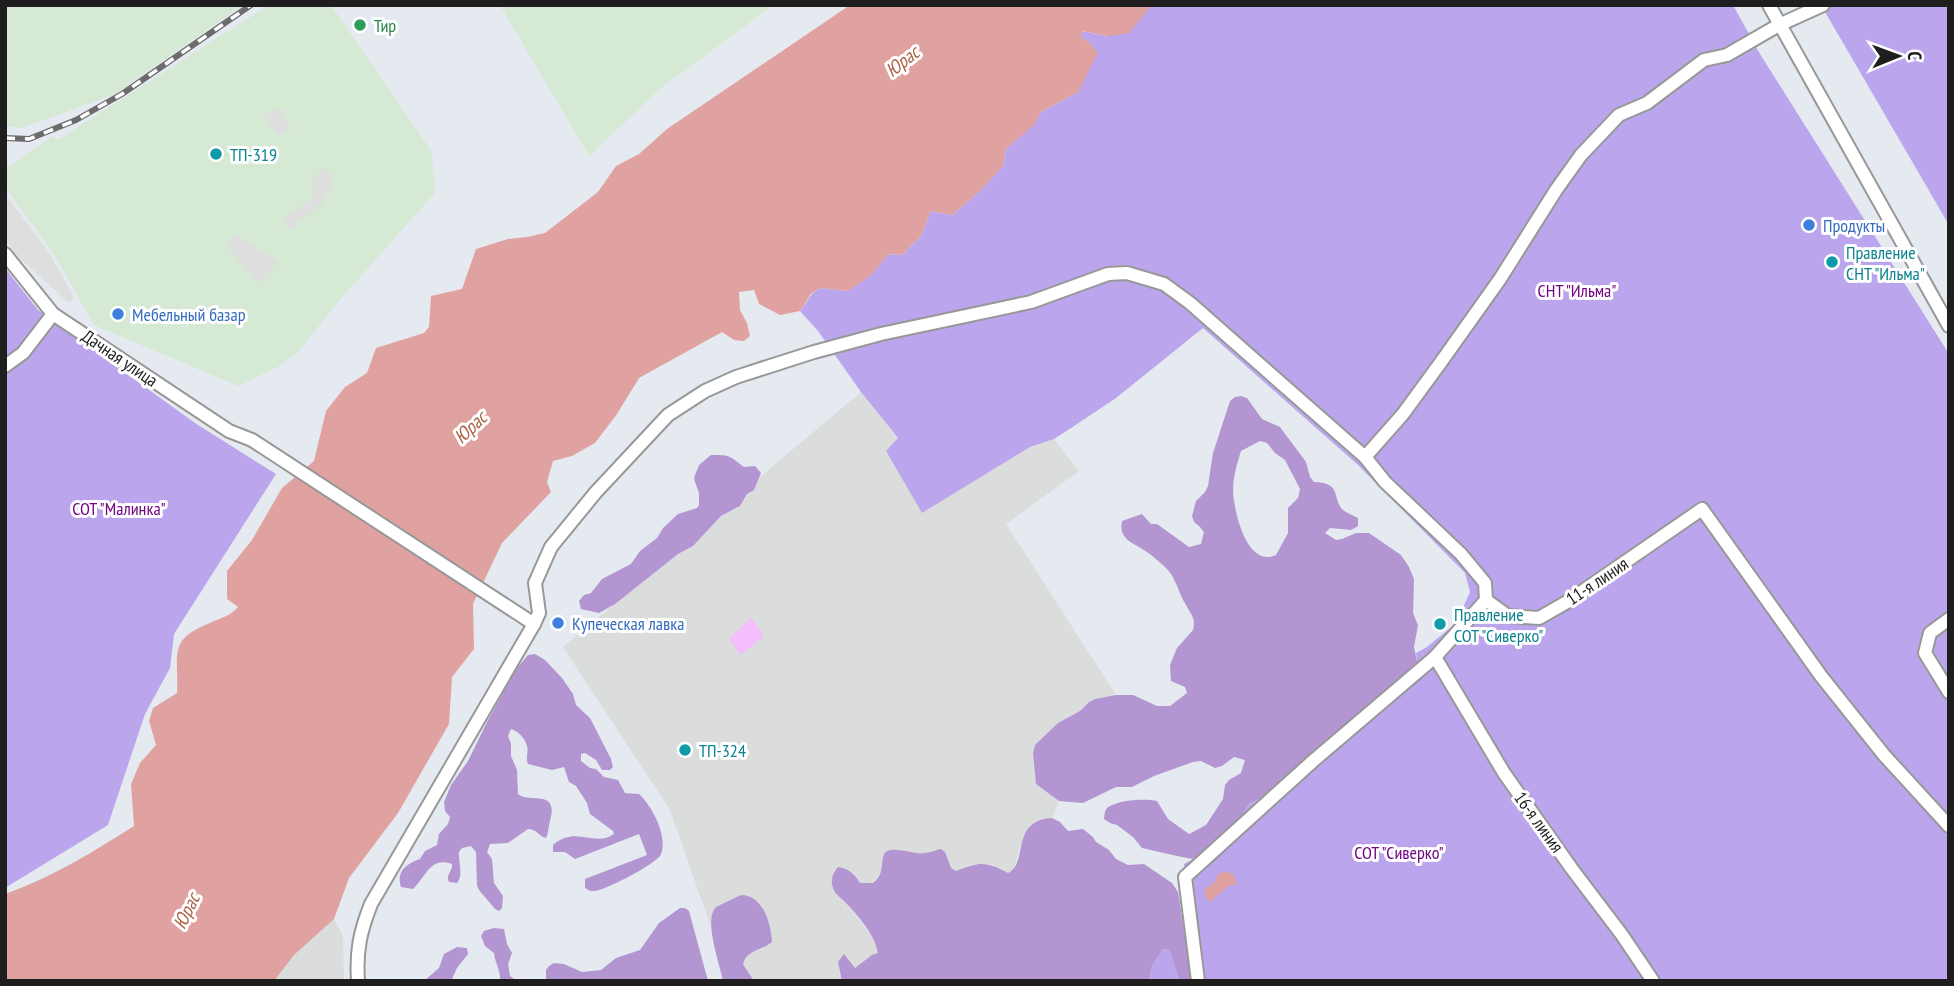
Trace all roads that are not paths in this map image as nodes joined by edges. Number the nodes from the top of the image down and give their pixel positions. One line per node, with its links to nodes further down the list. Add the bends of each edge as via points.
1 (1769, 5): 3 (street)
2 (1823, 5): 3 (street)
3 (1779, 25): 6 (street); 8 (street, via 1727,55 1704,60 1647,103 1619,115 1581,155 1441,362)
4 (5, 254): 5 (street, Дачная улица)
5 (53, 314): 7 (street, via 23,353); 11 (street, Дачная улица)
6 (1949, 326)
7 (5, 366)
8 (1365, 457): 9 (street, via 1461,554 1485,583); 11 (street, via 1173,290 1127,273 1108,274 1031,302 814,352 705,391 668,415 551,547 535,583 539,613)
9 (1486, 600): 12 (street); 14 (street, 11-я линия, via 1508,616 1539,618 1702,509 1821,676)
10 (1949, 619): 13 (street, via 1930,633 1925,653)
11 (534, 624): 15 (street, via 371,904 360,933)
12 (1435, 657): 16 (street, via 1185,877); 17 (street, 16-я линия, via 1504,773)
13 (1949, 692)
14 (1949, 826)
15 (358, 981)
16 (1198, 981)
17 (1653, 981)

